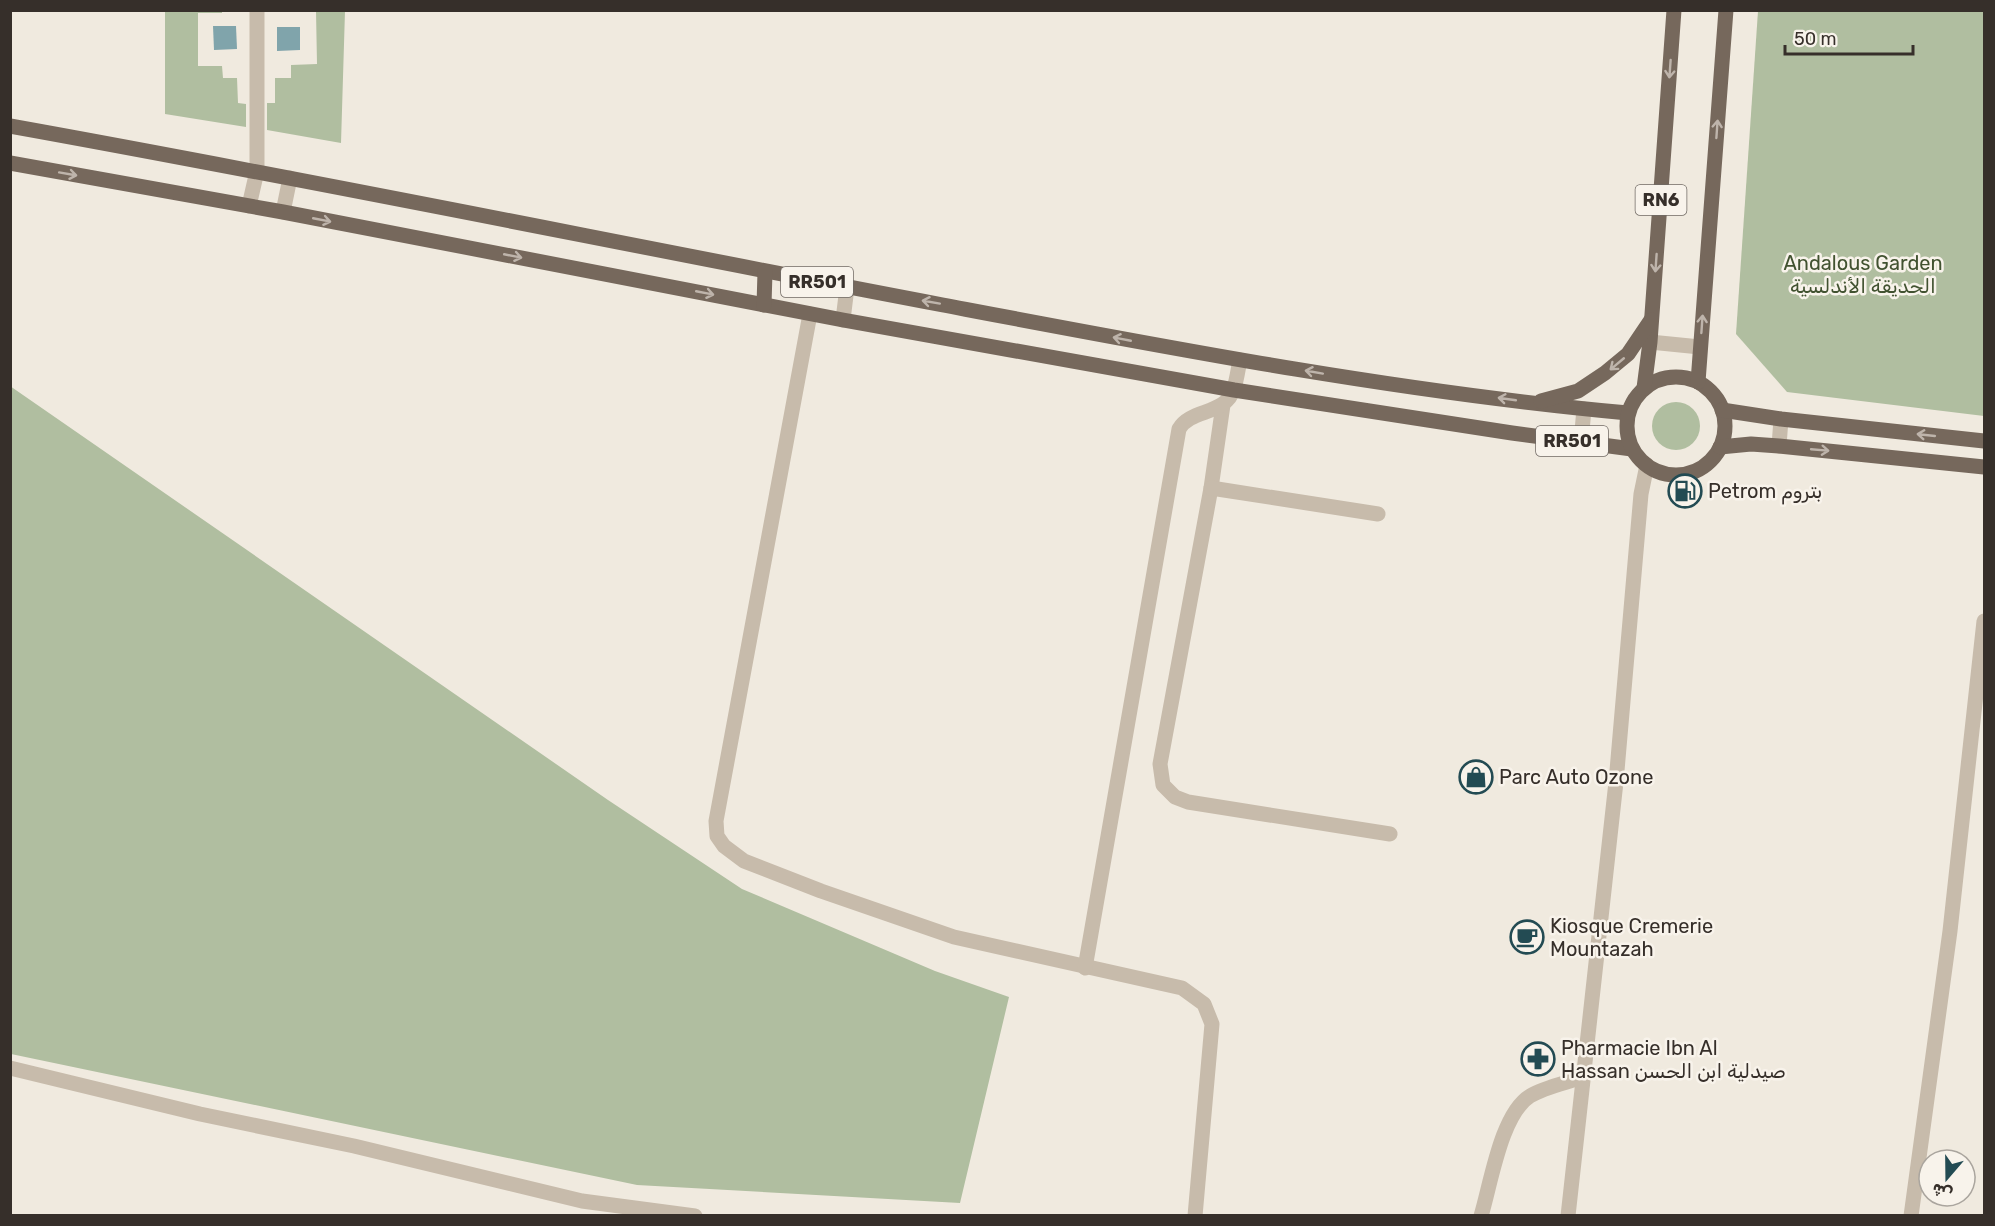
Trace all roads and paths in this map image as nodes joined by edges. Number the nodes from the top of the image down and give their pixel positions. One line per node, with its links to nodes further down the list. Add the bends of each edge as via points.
1 (257, 10): 6 (street)
2 (1674, 10): 14 (main road, RN6, one-way to 14)
3 (1726, 10): 17 (main road, RN6, one-way to 3)
4 (10, 126): 6 (main road, RR501)
5 (10, 163): 8 (main road, RR501, one-way to 8)
6 (256, 171): 7 (main road, RR501); 8 (street)
7 (291, 178): 9 (street); 10 (main road, RR501)
8 (249, 206): 9 (main road, RR501)
9 (283, 212): 12 (main road, RR501, one-way to 12)
10 (765, 272): 11 (main road, RR501); 12 (main road)
11 (847, 287): 15 (street); 18 (main road, RR501, one-way to 11)
12 (764, 304): 13 (main road, RR501)
13 (810, 314): 15 (main road, RR501); 39 (street, via 718,810 717,836 744,861 821,891 954,937)
14 (1652, 318): 16 (main road, RN6); 22 (main road, one-way to 22, via 1629,354 1605,373 1578,390)
15 (843, 321): 21 (main road, RR501)
16 (1650, 342): 17 (street); 20 (main road, RN6)
17 (1700, 347): 19 (main road, RN6)
18 (1240, 360): 21 (street); 22 (main road, RR501, one-way to 18)
19 (1698, 382): 20 (main road, via 1670,377); 25 (main road, via 1709,389)
20 (1644, 388): 26 (main road, RN6)
21 (1234, 390): 23 (street); 29 (main road, RR501)
22 (1533, 403): 24 (main road, RR501)
23 (1223, 405): 35 (street); 39 (street, via 1188,419 1179,429)
24 (1584, 409): 26 (main road, RR501); 29 (street)
25 (1722, 410): 27 (main road); 31 (main road, via 1725,422)
26 (1628, 413): 32 (main road)
27 (1781, 419): 28 (main road, one-way to 27); 30 (street)
28 (1984, 441)
29 (1581, 442): 32 (main road, RR501)
30 (1779, 446): 31 (main road); 34 (main road, one-way to 34)
31 (1720, 447): 33 (main road, via 1704,466 1682,474)
32 (1632, 449): 33 (main road)
33 (1647, 465): 41 (street)
34 (1984, 467)
35 (1211, 488): 36 (street); 38 (street, via 1160,765 1163,785 1188,802)
36 (1378, 514)
37 (1984, 621): 46 (street, via 1950,931)
38 (1390, 834)
39 (1085, 968): 43 (street, via 1182,988 1204,1004 1212,1024)
40 (10, 1068): 42 (street, via 582,1201)
41 (1583, 1077): 44 (street, via 1531,1095 1518,1105 1498,1153); 45 (street)
42 (695, 1215)
43 (1195, 1215)
44 (1481, 1215)
45 (1568, 1215)
46 (1911, 1215)

